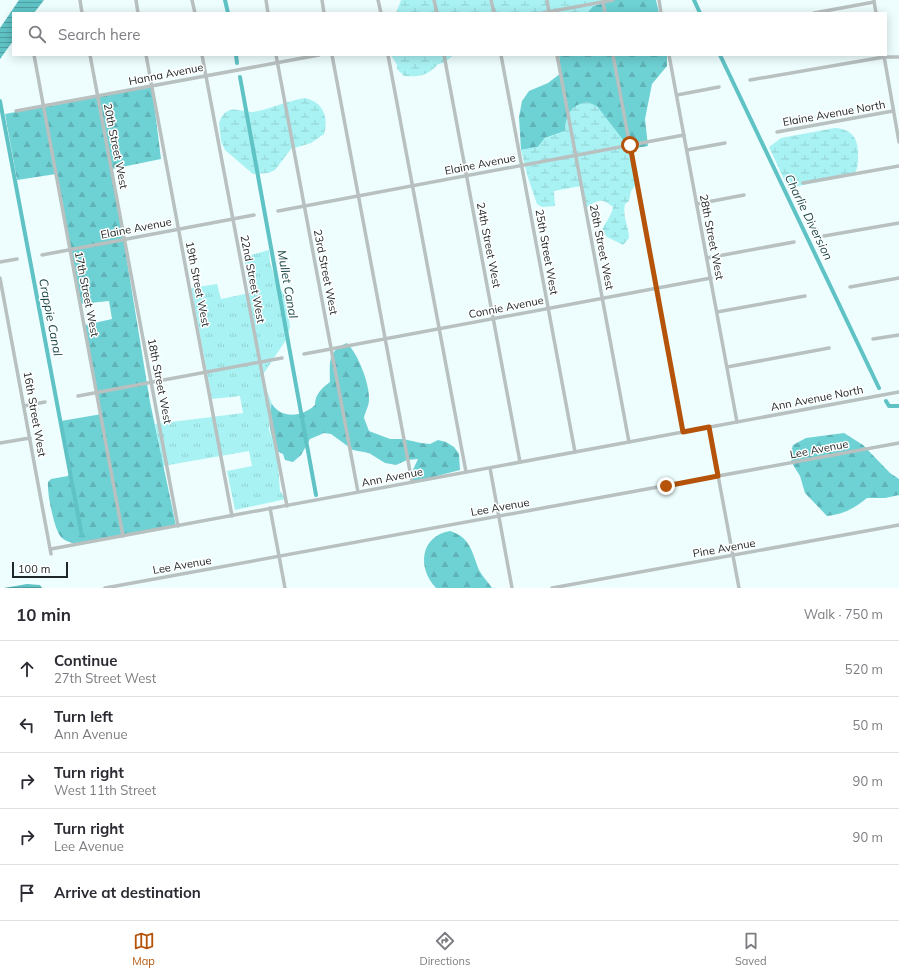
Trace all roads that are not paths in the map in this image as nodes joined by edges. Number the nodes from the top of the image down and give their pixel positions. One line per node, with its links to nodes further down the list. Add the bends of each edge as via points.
1 (80, 0): 14 (street)
2 (136, 0): 15 (street)
3 (192, 0): 16 (street)
4 (266, 0): 17 (street)
5 (322, 0): 18 (street)
6 (378, 0): 19 (street)
7 (434, 0): 20 (street)
8 (491, 0): 21 (street)
9 (546, 0): 22 (street)
10 (613, 0): 13 (street)
11 (659, 0): 24 (street)
12 (874, 1): 25 (street); 26 (street)
13 (603, 2): 22 (street); 23 (street)
14 (82, 12)
15 (138, 12)
16 (195, 12)
17 (268, 12)
18 (324, 12)
19 (381, 12)
20 (437, 12)
21 (494, 12)
22 (549, 12)
23 (605, 12)
24 (661, 12)
25 (819, 12)
26 (876, 12)
27 (34, 56): 49 (street, 17th Street West)
28 (90, 56): 48 (street, 20th Street West)
29 (146, 56): 45 (street, 19th Street West)
30 (202, 56): 43 (street, 22nd Street West)
31 (276, 56): 42 (street, 23rd Street West)
32 (314, 56): 42 (street, Hanna Avenue)
33 (332, 56): 65 (street)
34 (388, 56): 63 (street)
35 (444, 56): 61 (street, 24th Street West)
36 (502, 56): 59 (street, 25th Street West)
37 (557, 56): 58 (street, 26th Street West)
38 (613, 56): 56 (street)
39 (669, 56): 47 (street, 28th Street West)
40 (884, 56): 41 (street); 44 (street); 51 (street)
41 (899, 57)
42 (278, 63): 43 (street, Hanna Avenue); 67 (street, 23rd Street West)
43 (206, 76): 45 (street, Hanna Avenue); 70 (street, 22nd Street West)
44 (750, 80)
45 (152, 86): 48 (street, Hanna Avenue); 72 (street, 19th Street West)
46 (719, 87): 47 (street)
47 (676, 95): 53 (street, 28th Street West)
48 (98, 96): 49 (street, Hanna Avenue); 74 (street, 20th Street West)
49 (43, 106): 50 (street, Hanna Avenue); 76 (street, 17th Street West)
50 (16, 111)
51 (893, 111): 52 (street, Elaine Avenue North); 54 (street)
52 (777, 132)
53 (684, 135): 56 (street, Elaine Avenue); 57 (street, 28th Street West)
54 (899, 142)
55 (725, 143): 57 (street)
56 (630, 145): 58 (street, Elaine Avenue); 85 (street)
57 (687, 150): 66 (street, 28th Street West)
58 (576, 155): 59 (street, Elaine Avenue); 88 (street, 26th Street West)
59 (522, 165): 61 (street, Elaine Avenue); 89 (street, 25th Street West)
60 (899, 166): 62 (street)
61 (467, 176): 63 (street, Elaine Avenue); 91 (street, 24th Street West)
62 (803, 183)
63 (413, 186): 65 (street, Elaine Avenue); 92 (street)
64 (744, 195): 66 (street)
65 (358, 196): 67 (street, Elaine Avenue); 94 (street)
66 (697, 204): 78 (street, 28th Street West)
67 (304, 206): 68 (street, Elaine Avenue); 97 (street, 23rd Street West)
68 (278, 211)
69 (254, 215): 70 (street)
70 (233, 219): 72 (street, Elaine Avenue); 100 (street, 22nd Street West)
71 (899, 223): 73 (street)
72 (178, 229): 74 (street, Elaine Avenue); 102 (street, 19th Street West)
73 (824, 236)
74 (124, 239): 76 (street, Elaine Avenue); 103 (street, 18th Street West)
75 (794, 242): 78 (street)
76 (70, 250): 77 (street, Elaine Avenue); 104 (street, 17th Street West)
77 (42, 255)
78 (707, 258): 82 (street, 28th Street West)
79 (18, 259): 80 (street)
80 (0, 262)
81 (0, 278): 86 (street, 16th Street West)
82 (711, 278): 85 (street, Connie Avenue); 90 (street, 28th Street West)
83 (899, 278): 84 (street)
84 (850, 287)
85 (656, 288): 88 (street, Connie Avenue); 111 (street)
86 (1, 295): 108 (street, 16th Street West)
87 (805, 296): 90 (street)
88 (602, 298): 89 (street, Connie Avenue); 113 (street, 26th Street West)
89 (548, 308): 91 (street, Connie Avenue); 116 (street, 25th Street West)
90 (717, 312): 101 (street, 28th Street West)
91 (494, 319): 92 (street, Connie Avenue); 117 (street, 24th Street West)
92 (439, 329): 94 (street, Connie Avenue); 119 (street)
93 (899, 335): 95 (street)
94 (385, 339): 97 (street, Connie Avenue); 121 (street)
95 (873, 339)
96 (829, 348): 101 (street)
97 (331, 349): 98 (street, Connie Avenue); 122 (street, 23rd Street West)
98 (304, 354)
99 (282, 358): 100 (street)
100 (260, 362): 102 (street); 123 (street, 22nd Street West)
101 (727, 367): 109 (street, 28th Street West)
102 (205, 372): 103 (street); 125 (street, 19th Street West)
103 (151, 382): 104 (street); 128 (street, 18th Street West)
104 (97, 392): 106 (street); 129 (street, 17th Street West)
105 (899, 392): 109 (street, Ann Avenue North)
106 (78, 396)
107 (45, 402): 108 (street)
108 (24, 406): 112 (street, 16th Street West)
109 (738, 422): 110 (street, Ann Avenue)
110 (709, 427): 111 (street, Ann Avenue); 120 (street)
111 (683, 432): 113 (street, Ann Avenue)
112 (30, 438): 114 (street); 130 (street, 16th Street West)
113 (629, 442): 116 (street, Ann Avenue)
114 (0, 443)
115 (899, 443): 120 (street, Lee Avenue)
116 (575, 452): 117 (street, Ann Avenue)
117 (520, 462): 118 (street, Ann Avenue)
118 (490, 468): 119 (street, Ann Avenue); 126 (street)
119 (466, 472): 121 (street, Ann Avenue)
120 (718, 476): 126 (street, Lee Avenue); 132 (street)
121 (412, 482): 122 (street, Ann Avenue)
122 (358, 492): 123 (street, Ann Avenue)
123 (286, 506): 124 (street, Ann Avenue)
124 (270, 508): 125 (street, Ann Avenue); 133 (street)
125 (232, 516): 128 (street, Ann Avenue)
126 (499, 516): 133 (street, Lee Avenue); 136 (street)
127 (899, 525): 132 (street, Pine Avenue)
128 (178, 526): 129 (street, Ann Avenue)
129 (123, 536): 130 (street, Ann Avenue)
130 (51, 549): 131 (street, 16th Street West)
131 (51, 554)
132 (733, 555): 137 (street, Pine Avenue); 138 (street)
133 (279, 556): 134 (street, Lee Avenue); 135 (street)
134 (105, 588)
135 (285, 588)
136 (512, 588)
137 (552, 588)
138 (739, 588)

